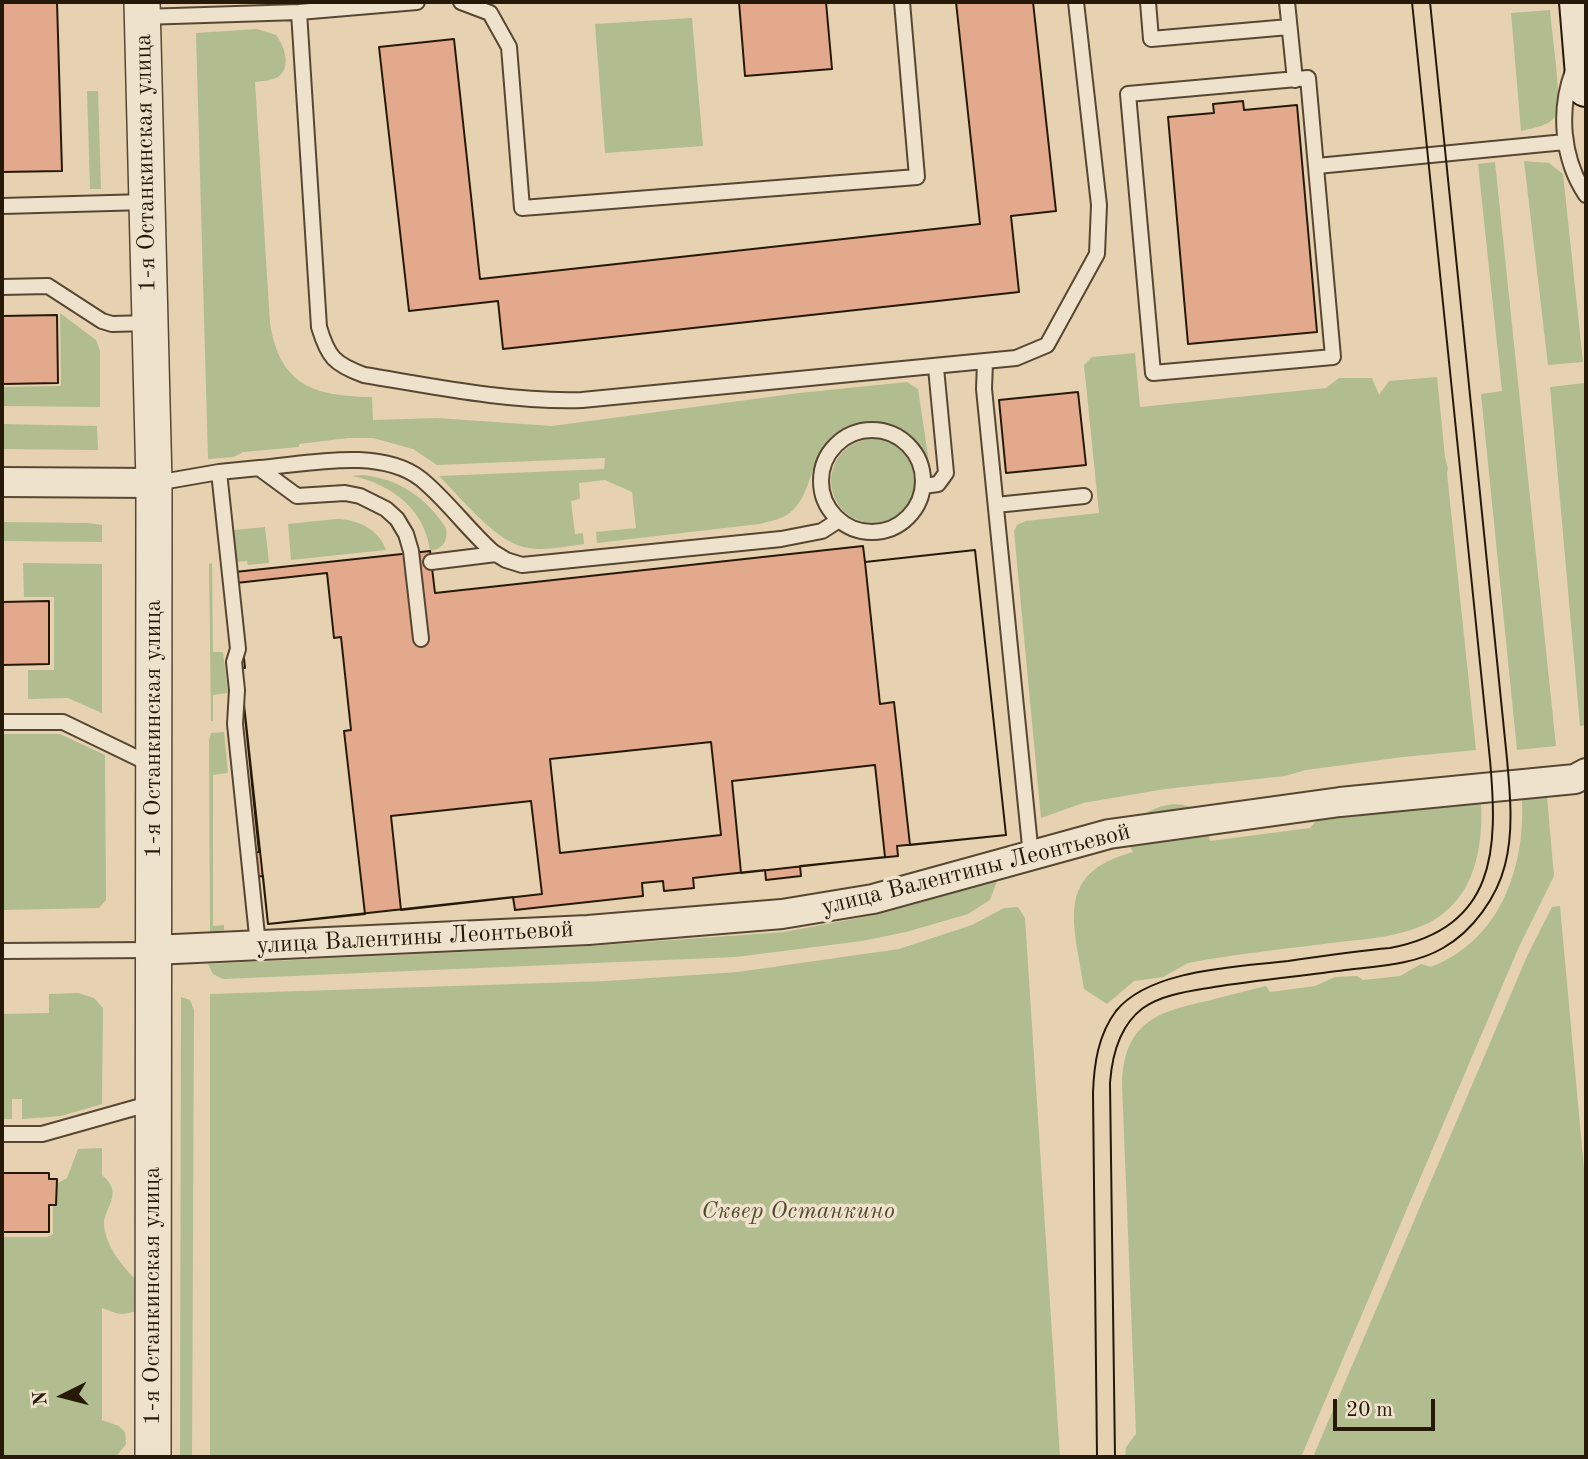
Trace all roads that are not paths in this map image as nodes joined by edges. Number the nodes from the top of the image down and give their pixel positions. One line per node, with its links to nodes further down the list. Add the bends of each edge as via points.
1 (417, 2): 9 (lane)
2 (461, 2): 3 (lane, via 490,13 509,47 522,208 917,177)
3 (902, 2)
4 (1076, 2): 21 (lane, via 1099,205 1097,254 1047,345 1016,358)
5 (1148, 2): 10 (lane, via 1152,39)
6 (1287, 2): 10 (lane)
7 (1579, 2): 11 (main road)
8 (142, 10): 9 (lane); 17 (street, 1-я Останкинская улица)
9 (299, 12): 22 (lane, via 319,327 326,352 346,369 541,401)
10 (1289, 27): 12 (lane)
11 (1583, 43): 13 (main road); 14 (lane, via 1566,89)
12 (1295, 80): 15 (lane, via 1308,79); 15 (lane, via 1128,94 1153,373 1333,357)
13 (1586, 87)
14 (1565, 142): 15 (lane); 16 (lane, via 1575,179)
15 (1317, 166)
16 (1586, 195)
17 (147, 202): 18 (lane); 20 (street, 1-я Останкинская улица)
18 (2, 206)
19 (2, 287): 20 (lane, via 48,286 102,321)
20 (150, 323): 26 (street, 1-я Останкинская улица)
21 (985, 362): 22 (lane); 29 (lane)
22 (936, 368): 27 (lane, via 946,472 938,484)
23 (259, 468): 24 (lane); 31 (lane, via 361,459 396,466 425,482); 33 (lane, via 297,496 360,496 397,519 411,551)
24 (219, 472): 26 (lane); 38 (lane, via 237,649 235,724)
25 (2, 482): 26 (street)
26 (154, 484): 35 (street, 1-я Останкинская улица)
27 (923, 486): 30 (lane, via 920,501 899,525 884,531 860,530); 30 (lane, via 917,455 906,443 877,430 854,434 834,447 821,477 822,493)
28 (1084, 496): 29 (lane)
29 (996, 505): 37 (lane)
30 (839, 520): 31 (lane, via 822,531 781,540 522,565)
31 (496, 554): 32 (lane)
32 (431, 562)
33 (421, 639)
34 (2, 722): 35 (lane, via 63,722)
35 (153, 765): 39 (street, 1-я Останкинская улица)
36 (1586, 773): 37 (street, улица Валентины Леонтьевой, via 1575,779 1340,802 1134,830)
37 (1031, 856): 38 (street, улица Валентины Леонтьевой, via 873,898 782,914 588,930)
38 (258, 945): 39 (street, улица Валентины Леонтьевой)
39 (153, 950): 40 (lane); 41 (street, 1-я Останкинская улица)
40 (2, 951)
41 (153, 1102): 42 (lane, via 42,1134); 43 (street, 1-я Останкинская улица)
42 (2, 1134)
43 (153, 1457)

